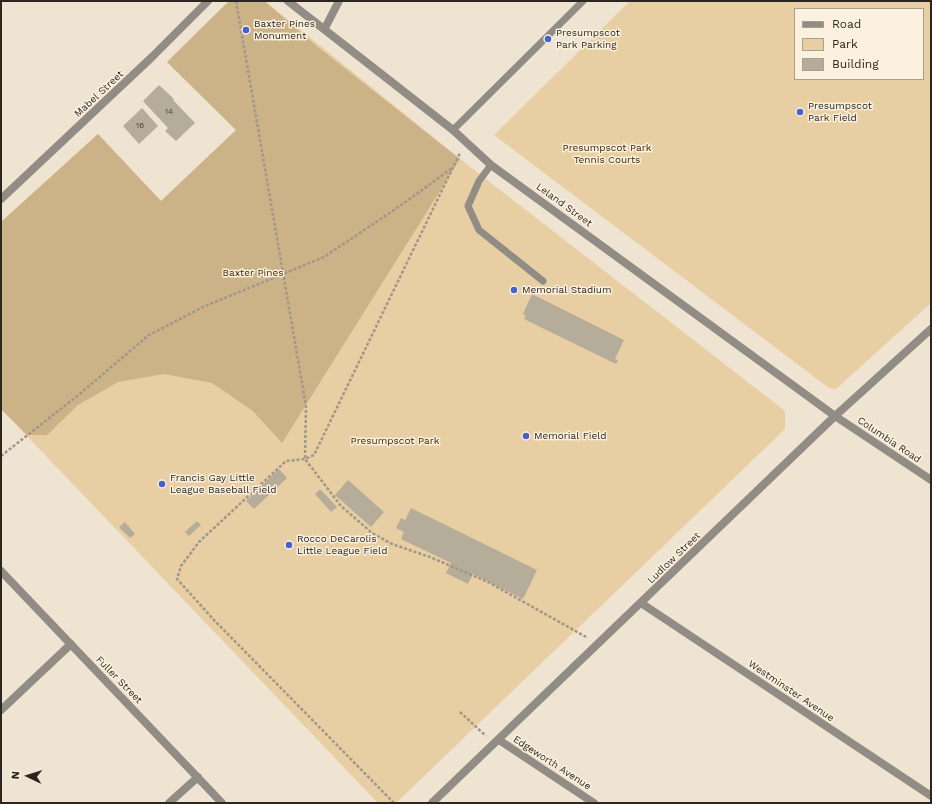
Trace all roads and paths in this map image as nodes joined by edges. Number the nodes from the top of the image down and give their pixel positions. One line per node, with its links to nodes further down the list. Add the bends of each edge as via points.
1 (208, 1): 11 (street, Mabel Street, via 152,58)
2 (236, 1): 12 (path)
3 (288, 1): 6 (street, Leland Street)
4 (339, 1): 6 (street)
5 (583, 1): 7 (lane)
6 (325, 28): 7 (street, Leland Street)
7 (453, 130): 8 (street, Leland Street)
8 (465, 141): 9 (street, Leland Street); 10 (path)
9 (491, 165): 13 (lane, via 479,182 468,206 479,230); 15 (street, Leland Street)
10 (452, 168): 12 (path, via 324,257); 17 (path, via 314,455)
11 (1, 199)
12 (284, 274): 16 (path, via 202,307 149,335); 17 (path, via 306,406)
13 (543, 281)
14 (931, 330): 15 (street, Ludlow Street)
15 (835, 416): 18 (street, Columbia Road); 20 (street, Ludlow Street)
16 (1, 456)
17 (306, 459): 22 (path, via 341,506 372,533 392,544 488,582); 30 (path, via 286,461 199,542 181,566 177,579)
18 (931, 480)
19 (1, 571): 21 (street, Fuller Street)
20 (641, 603): 22 (street, Ludlow Street); 27 (street, Westminster Avenue)
21 (71, 644): 23 (street); 26 (street, Fuller Street)
22 (599, 644): 25 (street, Ludlow Street)
23 (1, 710)
24 (460, 712): 25 (path)
25 (497, 742): 31 (street, Ludlow Street); 32 (street, Edgeworth Avenue)
26 (198, 777): 28 (street); 29 (street, Fuller Street)
27 (931, 796)
28 (169, 803)
29 (222, 803)
30 (394, 803)
31 (432, 803)
32 (594, 803)

